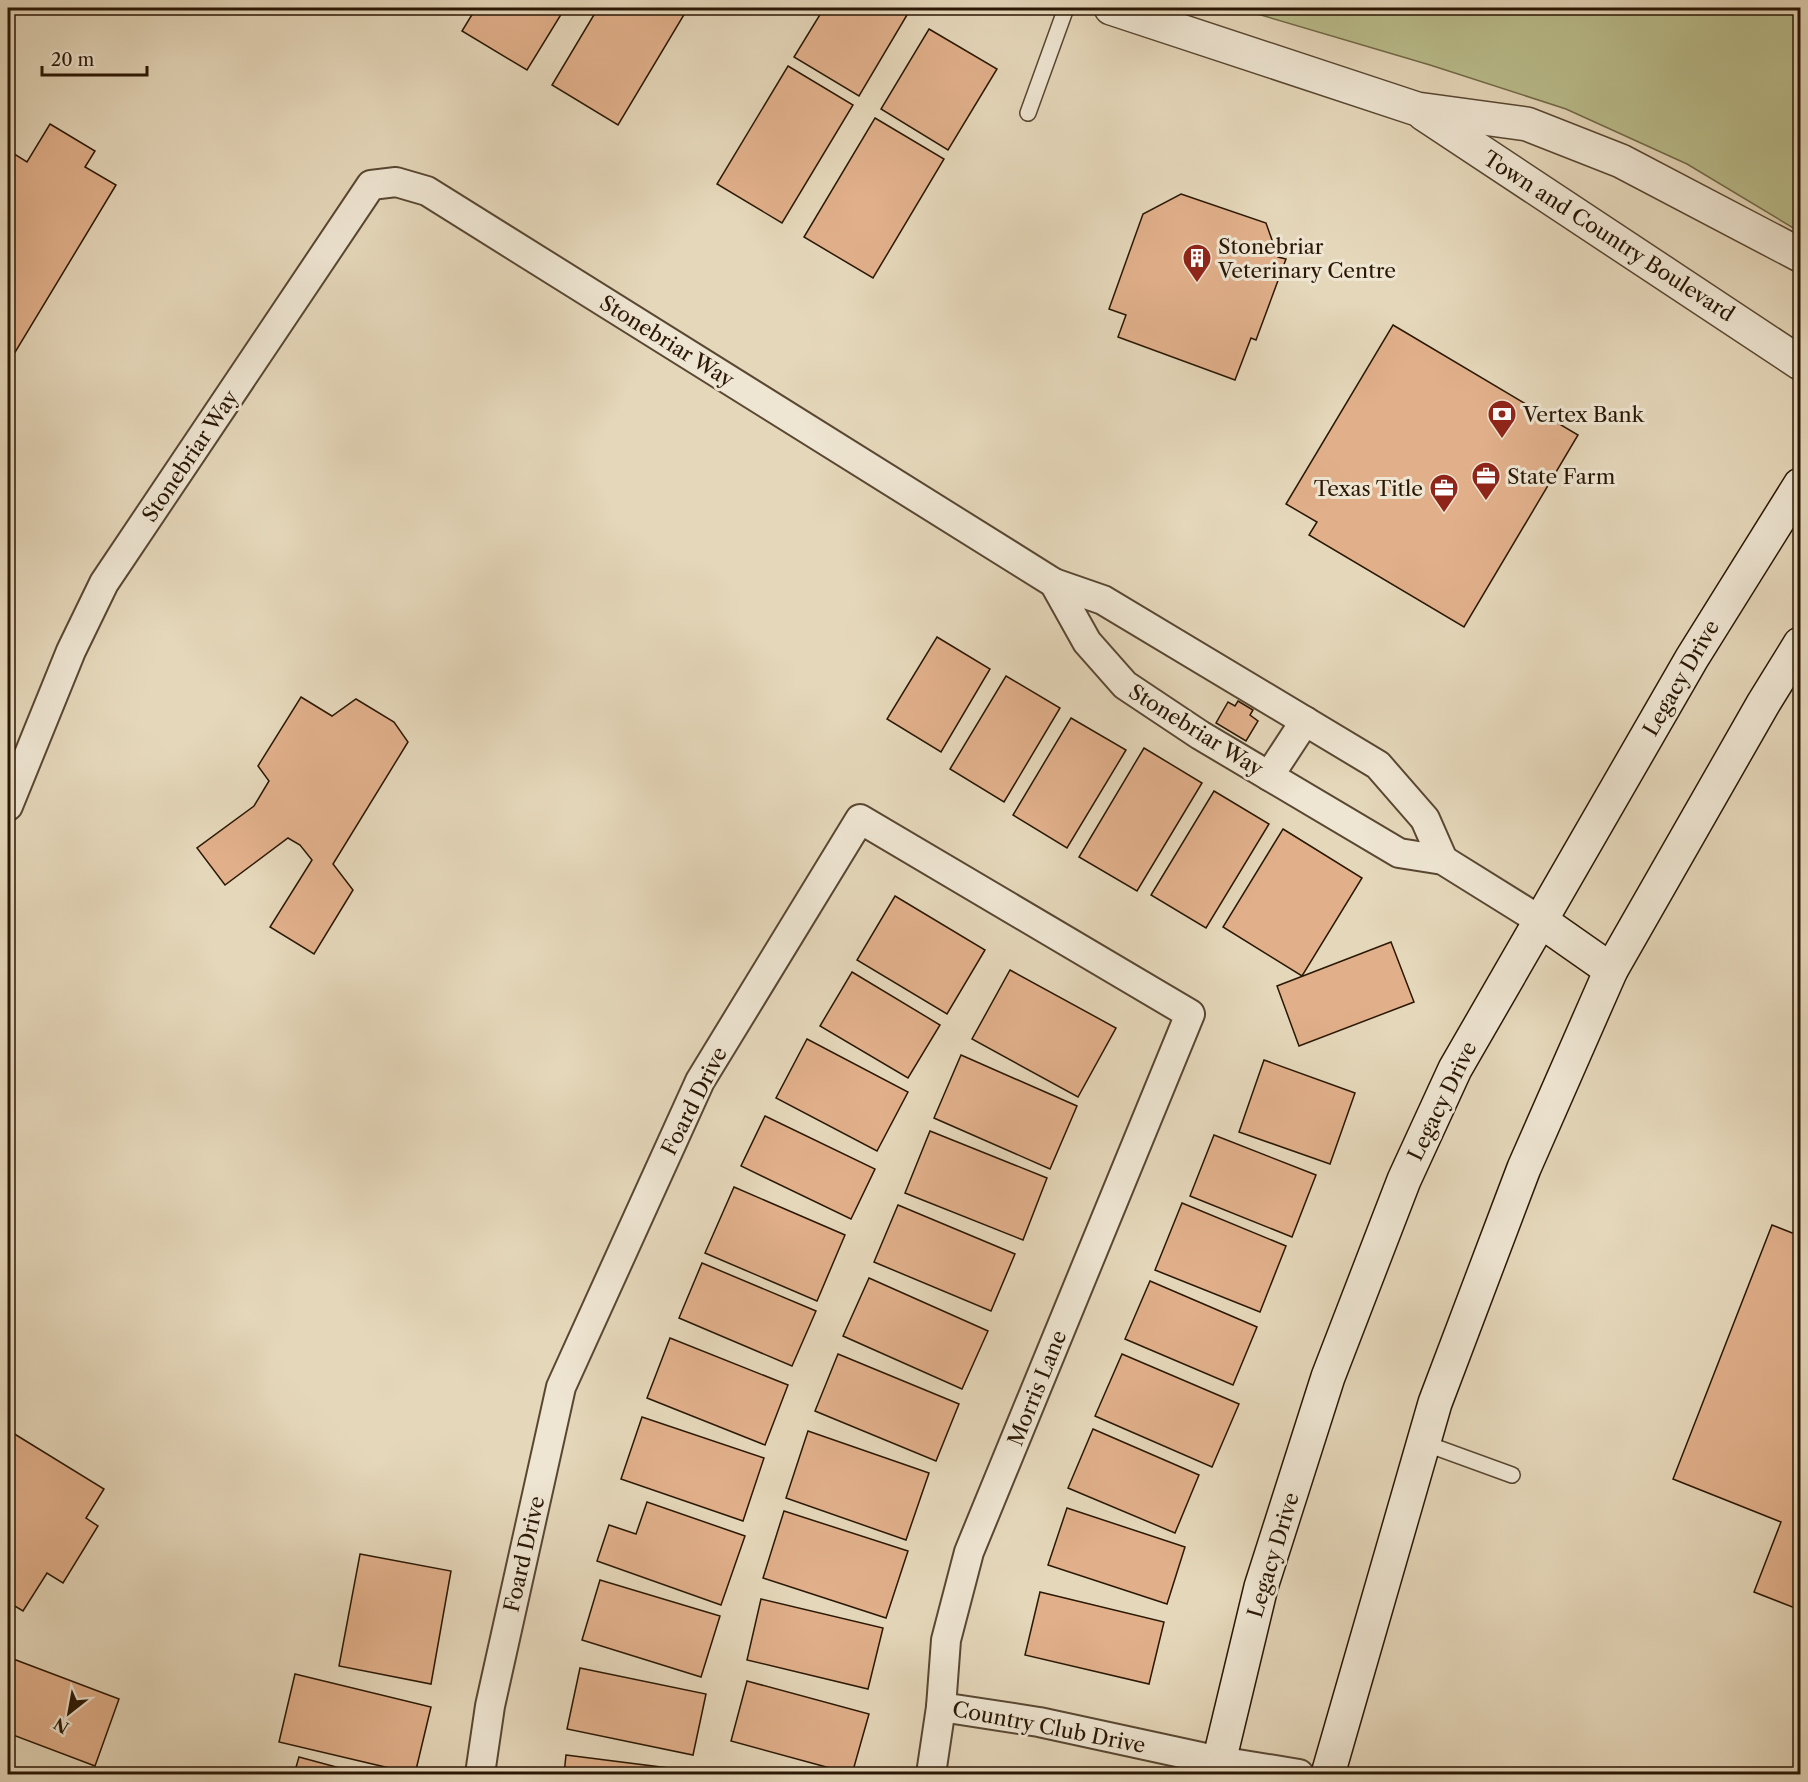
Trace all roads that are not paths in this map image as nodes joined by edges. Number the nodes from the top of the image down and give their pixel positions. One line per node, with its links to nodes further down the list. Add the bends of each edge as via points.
1 (1066, 8): 4 (lane)
2 (1111, 8): 3 (main road, Town and Country Boulevard)
3 (1417, 110): 5 (main road, Town and Country Boulevard, via 1527,124 1621,161); 6 (main road, Town and Country Boulevard)
4 (1028, 113)
5 (1800, 255)
6 (1800, 363)
7 (1800, 485): 14 (main road, Legacy Drive, via 1692,658)
8 (1054, 583): 10 (street, via 1103,600); 11 (street, Stonebriar Way, via 1087,642 1125,686); 12 (street, Stonebriar Way, via 427,191 396,182 371,185 104,583 71,651)
9 (1800, 644): 15 (main road)
10 (1305, 721): 11 (street); 13 (street, via 1378,765 1425,819)
11 (1269, 776): 13 (street, Stonebriar Way, via 1399,853)
12 (8, 806)
13 (1443, 860): 14 (street, Stonebriar Way)
14 (1541, 921): 15 (main road); 20 (main road, Legacy Drive, via 1455,1069 1404,1180 1328,1377 1261,1587)
15 (1611, 970): 17 (main road, via 1524,1168 1435,1403)
16 (1190, 1014): 19 (street, Morris Lane, via 969,1552 946,1640); 21 (street, Foard Drive, via 860,819 700,1081 561,1388 490,1706)
17 (1424, 1443): 18 (lane); 24 (main road)
18 (1512, 1475)
19 (941, 1707): 20 (street, Country Club Drive, via 1039,1722); 22 (street, Morris Lane)
20 (1217, 1768): 23 (street, Country Club Drive)
21 (480, 1774)
22 (931, 1774)
23 (1299, 1774)
24 (1328, 1774)

